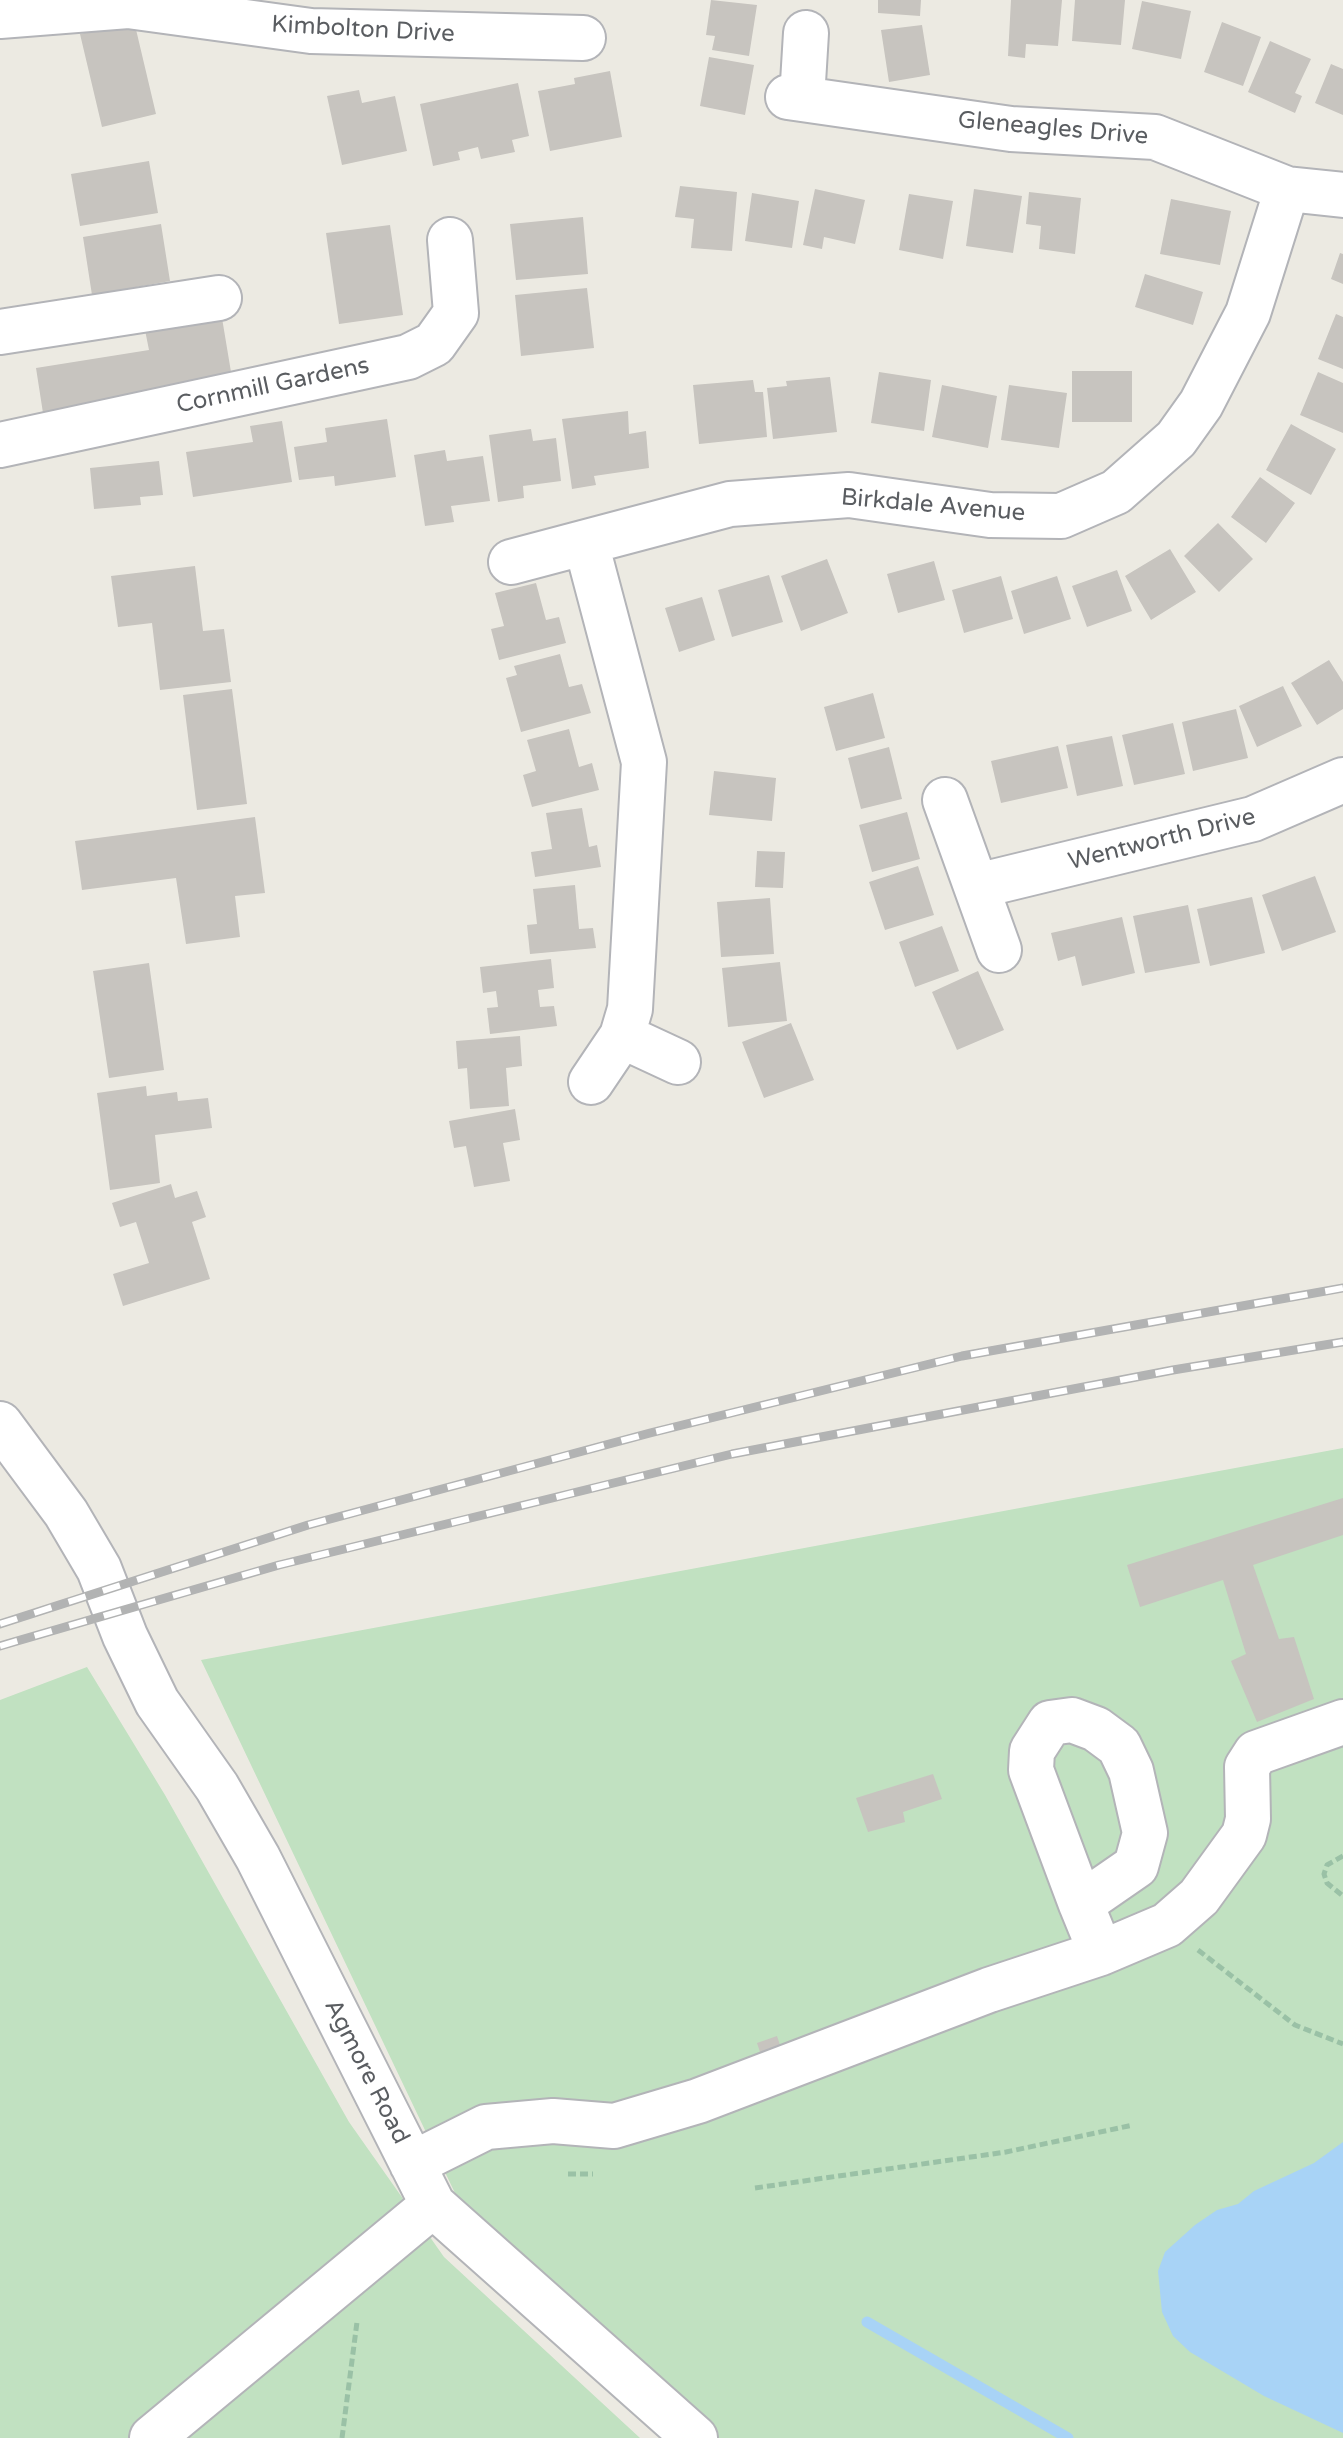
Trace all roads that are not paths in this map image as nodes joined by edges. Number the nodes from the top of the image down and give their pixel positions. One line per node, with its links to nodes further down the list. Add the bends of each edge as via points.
1 (0, 16): 3 (street, Kimbolton Drive, via 128,6 311,31)
2 (806, 33): 4 (street, Gleneagles Drive, via 795,98 1011,129 1155,137)
3 (583, 38)
4 (1287, 189): 5 (street, Gleneagles Drive); 10 (street, Birkdale Avenue, via 1248,313 1201,404 1176,439 1116,492 1061,516 990,515 849,495 730,504)
5 (1343, 195)
6 (450, 240): 9 (street, Cornmill Gardens, via 456,313 434,344 408,357)
7 (219, 298): 8 (street)
8 (0, 332)
9 (0, 445)
10 (586, 543): 11 (street, Birkdale Avenue); 16 (street, via 644,762 630,1009)
11 (511, 562)
12 (1343, 780): 14 (street, Wentworth Drive, via 1253,819)
13 (945, 800): 14 (street)
14 (977, 886): 15 (street)
15 (999, 950)
16 (622, 1036): 17 (street); 18 (street)
17 (678, 1062)
18 (591, 1082)
19 (0, 1424): 23 (street, Agmore Road, via 84,1541 157,1702 217,1787 258,1858)
20 (1343, 1722): 22 (street, via 1256,1753 1247,1767 1244,1835 1199,1897 1167,1925)
21 (1081, 1904): 22 (street)
22 (1101, 1953): 23 (street, via 698,2101 614,2126 553,2121 486,2127)
23 (412, 2164): 24 (street, Agmore Road)
24 (433, 2205): 25 (street); 26 (street, Agmore Road)
25 (152, 2438)
26 (695, 2438)

